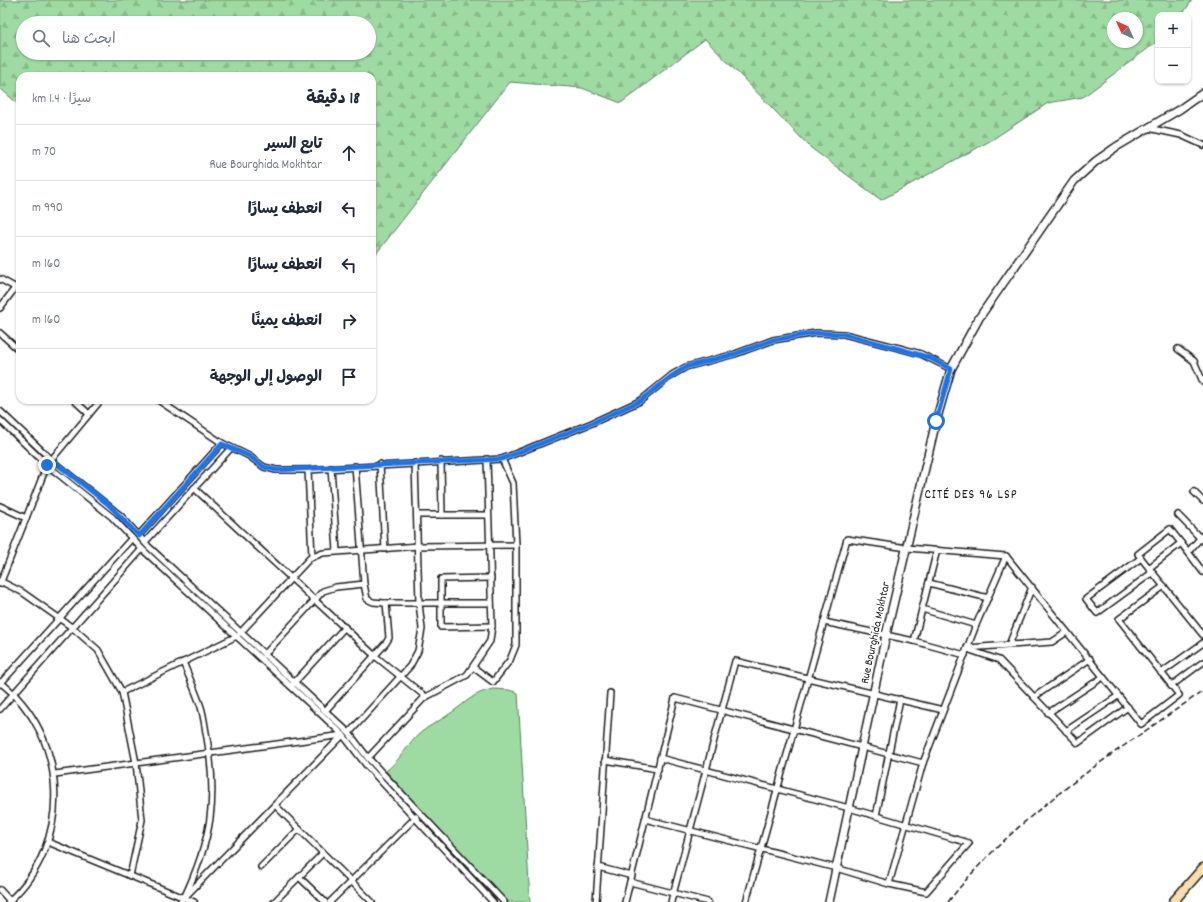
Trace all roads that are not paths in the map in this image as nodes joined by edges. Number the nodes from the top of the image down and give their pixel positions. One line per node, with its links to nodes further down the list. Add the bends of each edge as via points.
1 (1203, 94): 2 (main road, Rue Bourghida Mokhtar)
2 (1148, 128): 3 (street, via 1181,135); 11 (main road, Rue Bourghida Mokhtar, via 1096,161 1074,181 979,318)
3 (1203, 145)
4 (0, 279): 5 (street)
5 (16, 288)
6 (16, 291): 7 (street)
7 (0, 308)
8 (0, 333): 9 (street)
9 (16, 347)
10 (1178, 348): 12 (street, via 1194,361)
11 (951, 369): 22 (street, via 921,354 844,334 816,333 773,340 735,354 686,367 640,401); 48 (main road, Rue Bourghida Mokhtar, via 940,404)
12 (1203, 382)
13 (78, 404): 17 (street)
14 (98, 404): 17 (street)
15 (164, 404): 19 (street)
16 (0, 411): 23 (street)
17 (89, 414): 23 (street)
18 (0, 420): 27 (street)
19 (222, 444): 20 (street); 40 (street)
20 (231, 448): 30 (street, via 269,469); 31 (street)
21 (487, 459): 22 (street); 24 (street); 36 (street)
22 (502, 459): 45 (street, via 513,483)
23 (52, 460): 27 (street); 40 (street, via 108,504)
24 (442, 461): 25 (street); 35 (street)
25 (415, 463): 26 (street); 38 (street)
26 (380, 464): 28 (street); 50 (street)
27 (47, 465): 39 (street); 41 (street, via 107,512)
28 (355, 466): 29 (street); 51 (street)
29 (331, 468): 30 (street); 53 (street)
30 (308, 470): 56 (street)
31 (194, 488): 43 (street); 60 (street)
32 (1194, 492): 33 (street)
33 (1203, 501)
34 (0, 506): 39 (street)
35 (442, 515): 36 (street); 38 (street)
36 (488, 515): 47 (street)
37 (1178, 515): 42 (street)
38 (418, 516): 46 (street)
39 (26, 518): 62 (street)
40 (139, 536): 43 (street)
41 (132, 538): 49 (street); 74 (street)
42 (1202, 538): 54 (street)
43 (145, 542): 81 (street)
44 (1181, 543): 54 (street); 57 (street, via 1170,529 1138,554); 58 (street)
45 (516, 545): 47 (street); 94 (street, via 516,645 510,660 494,682)
46 (419, 546): 47 (street); 50 (street); 70 (street)
47 (490, 546): 61 (street)
48 (907, 548): 52 (street); 75 (street, via 847,539); 82 (main road, Rue Bourghida Mokhtar)
49 (142, 549): 78 (street); 81 (street)
50 (385, 549): 51 (street)
51 (362, 550): 53 (street); 64 (street)
52 (937, 550): 55 (street); 63 (street)
53 (337, 551): 56 (street)
54 (1188, 552): 59 (street)
55 (1006, 556): 66 (street); 67 (street)
56 (312, 557): 60 (street)
57 (1141, 558): 58 (street); 58 (street, via 1086,599 1097,614)
58 (1151, 570): 65 (street)
59 (1203, 572)
60 (291, 578): 68 (street); 81 (street)
61 (491, 578): 71 (street, via 441,579); 72 (street)
62 (0, 582): 74 (street, via 22,592)
63 (929, 583): 67 (street); 73 (street)
64 (364, 584): 68 (street, via 327,589); 69 (street, via 368,599)
65 (1164, 586): 83 (street); 95 (street, via 1119,619)
66 (1032, 587): 80 (street); 86 (street)
67 (988, 598): 76 (street)
68 (315, 600): 79 (street); 88 (street)
69 (386, 603): 70 (street); 90 (street, via 389,638)
70 (419, 603): 71 (street); 97 (street, via 422,629 418,651)
71 (441, 603): 72 (street); 77 (street, via 441,627)
72 (491, 603): 77 (street)
73 (922, 609): 76 (street); 84 (street)
74 (60, 619): 78 (street); 99 (street)
75 (824, 622): 82 (street); 98 (street)
76 (976, 625): 87 (street)
77 (492, 626): 94 (street, via 490,641)
78 (73, 628): 102 (street, via 98,650); 105 (street)
79 (345, 628): 90 (street); 100 (street)
80 (1067, 632): 86 (street, via 1052,642); 91 (street)
81 (238, 634): 88 (street); 92 (street); 100 (street)
82 (886, 635): 84 (street); 104 (main road, Rue Bourghida Mokhtar)
83 (1203, 635)
84 (914, 641): 89 (street)
85 (1203, 643): 95 (street)
86 (1009, 645): 87 (street)
87 (967, 648): 89 (street); 108 (street, via 999,660)
88 (264, 655): 100 (street)
89 (965, 655): 113 (street)
90 (375, 656): 97 (street); 112 (street)
91 (1090, 659): 96 (street); 108 (street)
92 (183, 662): 102 (street); 121 (street, via 202,709)
93 (1203, 662): 101 (street)
94 (473, 667): 107 (street, via 467,675)
95 (1161, 673): 101 (street)
96 (1103, 676): 106 (street); 115 (street)
97 (401, 677): 107 (street); 118 (street)
98 (808, 678): 104 (street); 114 (street, via 735,661); 116 (street)
99 (0, 683): 105 (street)
100 (293, 684): 112 (street); 119 (street)
101 (1171, 686): 110 (street, via 1179,695 1141,724)
102 (122, 692): 126 (street)
103 (610, 693): 125 (street)
104 (874, 693): 109 (street); 120 (main road, Rue Bourghida Mokhtar)
105 (14, 694): 111 (street); 130 (street, via 41,732 50,752)
106 (1118, 696): 110 (street); 117 (street)
107 (426, 697): 123 (street)
108 (1034, 697): 115 (street)
109 (900, 699): 113 (street); 122 (street)
110 (1128, 707): 117 (street, via 1078,743)
111 (0, 709)
112 (325, 710): 118 (street)
113 (943, 710): 127 (street)
114 (722, 711): 116 (street); 124 (street, via 675,698); 129 (street)
115 (1048, 713): 117 (street)
116 (794, 729): 120 (street); 131 (street)
117 (1066, 731)
118 (349, 733): 123 (street)
119 (343, 735): 121 (street); 132 (street); 135 (street, via 367,766)
120 (863, 746): 122 (street); 133 (main road, Rue Bourghida Mokhtar)
121 (210, 753): 126 (street); 155 (street, via 212,794 209,832 199,867)
122 (889, 754): 127 (street); 134 (street)
123 (368, 758): 164 (street)
124 (660, 758): 128 (street); 129 (street)
125 (606, 760): 128 (street); 144 (street)
126 (136, 762): 130 (street); 147 (street, via 142,820)
127 (923, 763): 137 (street)
128 (658, 769): 136 (street)
129 (706, 770): 131 (street); 139 (street)
130 (54, 774): 140 (street, via 54,820)
131 (778, 789): 133 (street); 141 (street)
132 (275, 805): 138 (street); 155 (street)
133 (849, 808): 134 (street); 145 (main road, Rue Bourghida Mokhtar)
134 (876, 816): 137 (street)
135 (416, 817): 150 (street); 163 (street)
136 (646, 819): 139 (street); 148 (street)
137 (905, 824): 152 (street); 152 (street, via 969,843 926,892)
138 (299, 829): 142 (street); 143 (street)
139 (690, 830): 141 (street); 154 (street)
140 (48, 842): 147 (street); 156 (street, via 32,874)
141 (761, 849): 145 (street); 169 (street)
142 (323, 853): 149 (street); 150 (street)
143 (261, 867)
144 (598, 867): 148 (street); 165 (street)
145 (836, 868): 152 (street); 170 (main road, Rue Bourghida Mokhtar)
146 (1203, 868): 171 (main road)
147 (130, 876): 155 (street)
148 (632, 876): 151 (street)
149 (299, 877): 159 (street); 160 (street)
150 (351, 881): 161 (street); 162 (street)
151 (630, 882): 154 (street); 166 (street)
152 (889, 884)
153 (0, 890): 156 (street)
154 (674, 893): 167 (street); 168 (street)
155 (184, 898): 157 (street); 158 (street)
156 (9, 902)
157 (180, 902)
158 (194, 902)
159 (274, 902)
160 (325, 902)
161 (330, 902)
162 (372, 902)
163 (493, 902)
164 (504, 902)
165 (596, 902)
166 (625, 902)
167 (671, 902)
168 (708, 902)
169 (746, 902)
170 (829, 902)
171 (1173, 902)

